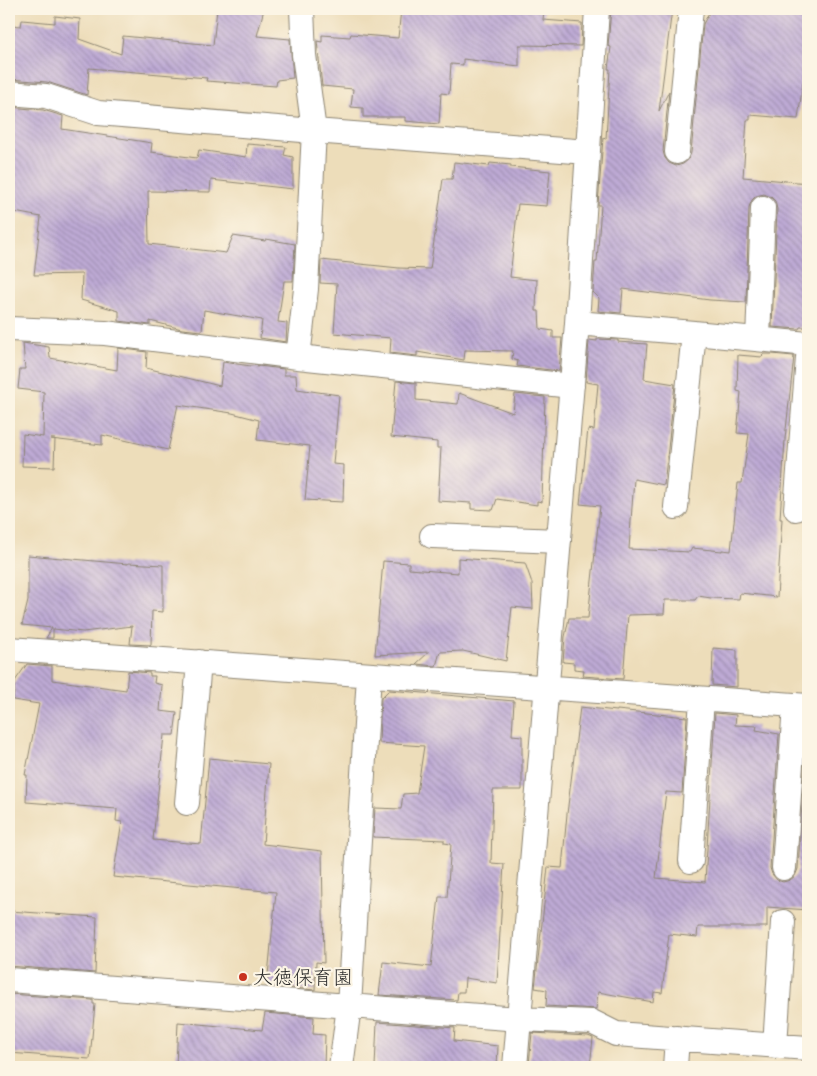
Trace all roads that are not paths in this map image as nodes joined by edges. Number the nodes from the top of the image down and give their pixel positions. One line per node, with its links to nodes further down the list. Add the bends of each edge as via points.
1 (302, 9): 5 (street, via 304,55)
2 (597, 9): 6 (street)
3 (691, 9): 7 (street)
4 (9, 93): 5 (street, via 46,96 98,113)
5 (314, 131): 6 (street); 14 (street, via 306,289)
6 (588, 152): 9 (street)
7 (677, 152)
8 (764, 208): 12 (street)
9 (577, 323): 11 (street); 16 (street)
10 (9, 329): 14 (street, via 105,333)
11 (694, 333): 12 (street); 17 (street)
12 (758, 340): 13 (street)
13 (808, 344)
14 (298, 357): 16 (street)
15 (808, 358): 18 (street)
16 (572, 386): 20 (street)
17 (676, 506)
18 (796, 509)
19 (432, 536): 20 (street)
20 (559, 541): 24 (street)
21 (9, 649): 22 (street)
22 (199, 662): 23 (street); 27 (street)
23 (369, 675): 24 (street); 32 (street)
24 (547, 687): 25 (street); 33 (street)
25 (702, 699): 26 (street); 28 (street)
26 (802, 706): 29 (street)
27 (187, 803)
28 (691, 861)
29 (784, 868)
30 (783, 922): 35 (street)
31 (9, 980): 32 (street)
32 (348, 1006): 33 (street); 37 (street)
33 (519, 1019): 34 (street, via 592,1022 616,1034); 38 (street)
34 (678, 1038): 35 (street); 39 (street)
35 (775, 1046): 36 (street)
36 (808, 1048)
37 (341, 1067)
38 (515, 1067)
39 (675, 1067)

